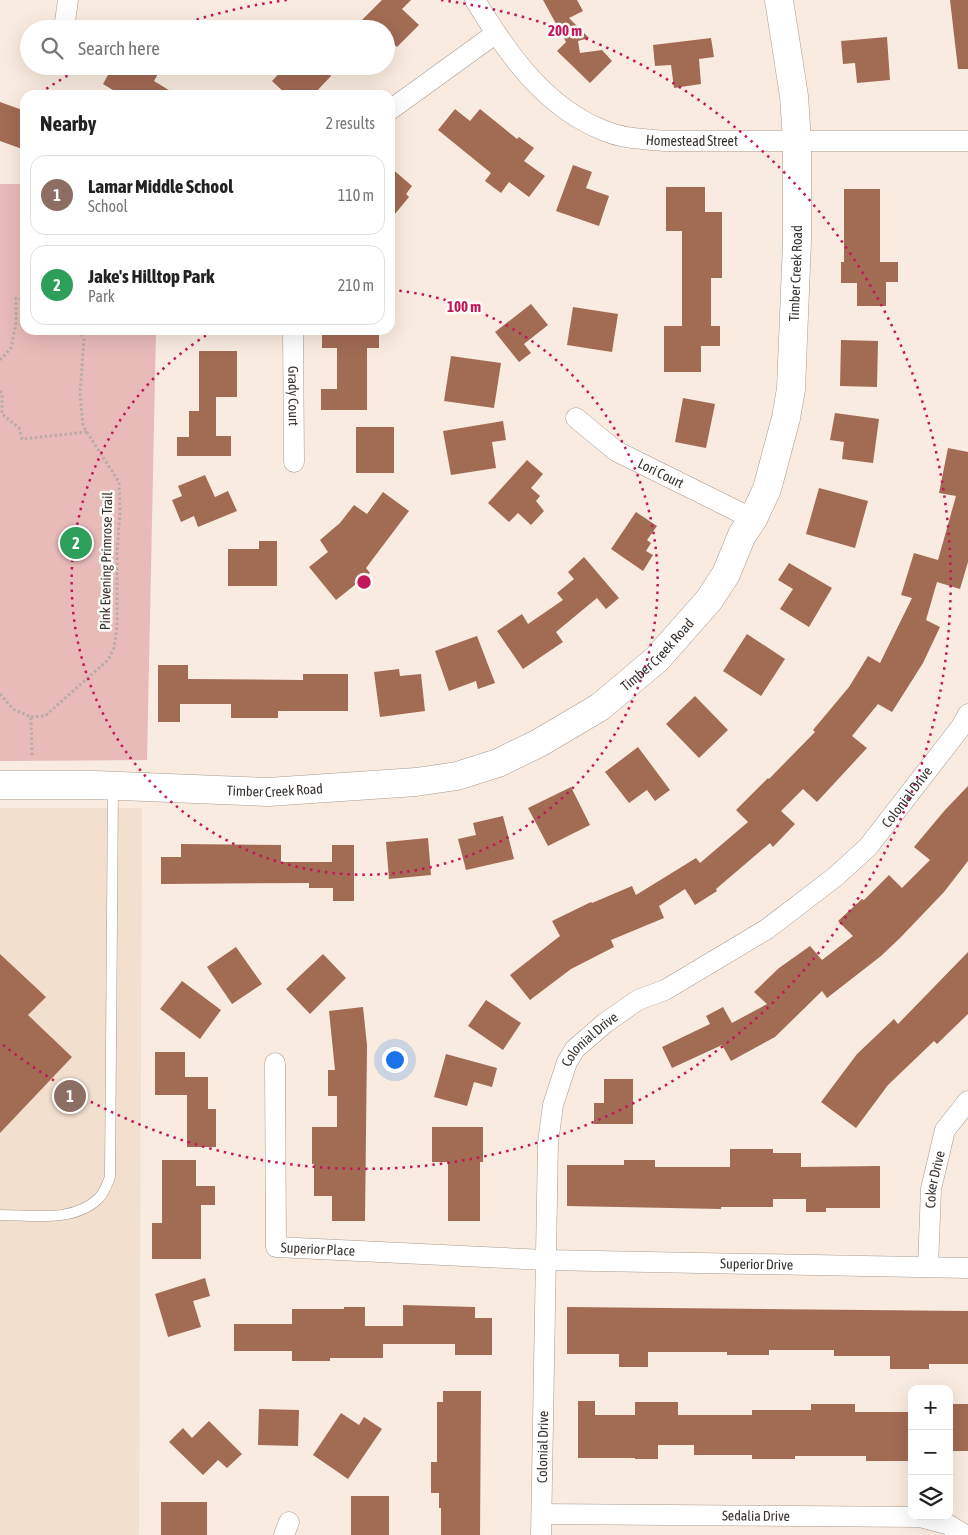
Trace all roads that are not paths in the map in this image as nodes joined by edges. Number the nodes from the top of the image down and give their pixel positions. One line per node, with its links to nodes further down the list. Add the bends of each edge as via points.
1 (68, 0): 4 (street)
2 (475, 0): 5 (street, Homestead Street)
3 (779, 0): 7 (street, Timber Creek Road, via 794,96)
4 (65, 20)
5 (496, 34): 6 (street); 7 (street, Homestead Street, via 531,80 567,112 605,132 665,141)
6 (395, 106)
7 (797, 141): 8 (street, Homestead Street); 12 (street, Timber Creek Road, via 791,389 767,489)
8 (968, 142)
9 (293, 335): 11 (street, Grady Court)
10 (576, 418): 12 (street, Lori Court, via 616,451)
11 (294, 462)
12 (753, 519): 15 (street, Timber Creek Road, via 742,535 726,574 709,600 657,659 600,707 498,763 457,776 416,782 268,792)
13 (968, 714): 19 (street, Colonial Drive, via 868,847 835,876 767,929 665,990 638,1000 575,1049 567,1062 550,1124)
14 (0, 785): 15 (street, Timber Creek Road)
15 (113, 786): 18 (lane, via 110,1177 100,1197 83,1210 58,1216)
16 (275, 1063): 19 (street, Superior Place, via 276,1247)
17 (968, 1101): 20 (street, Coker Drive, via 945,1130 931,1189)
18 (0, 1215)
19 (545, 1260): 20 (street, Superior Drive); 22 (street, Colonial Drive)
20 (928, 1267): 21 (street, Superior Drive)
21 (968, 1268)
22 (542, 1514): 23 (street, Colonial Drive); 24 (street, Sedalia Drive, via 920,1517 948,1524)
23 (541, 1535)
24 (965, 1535)

